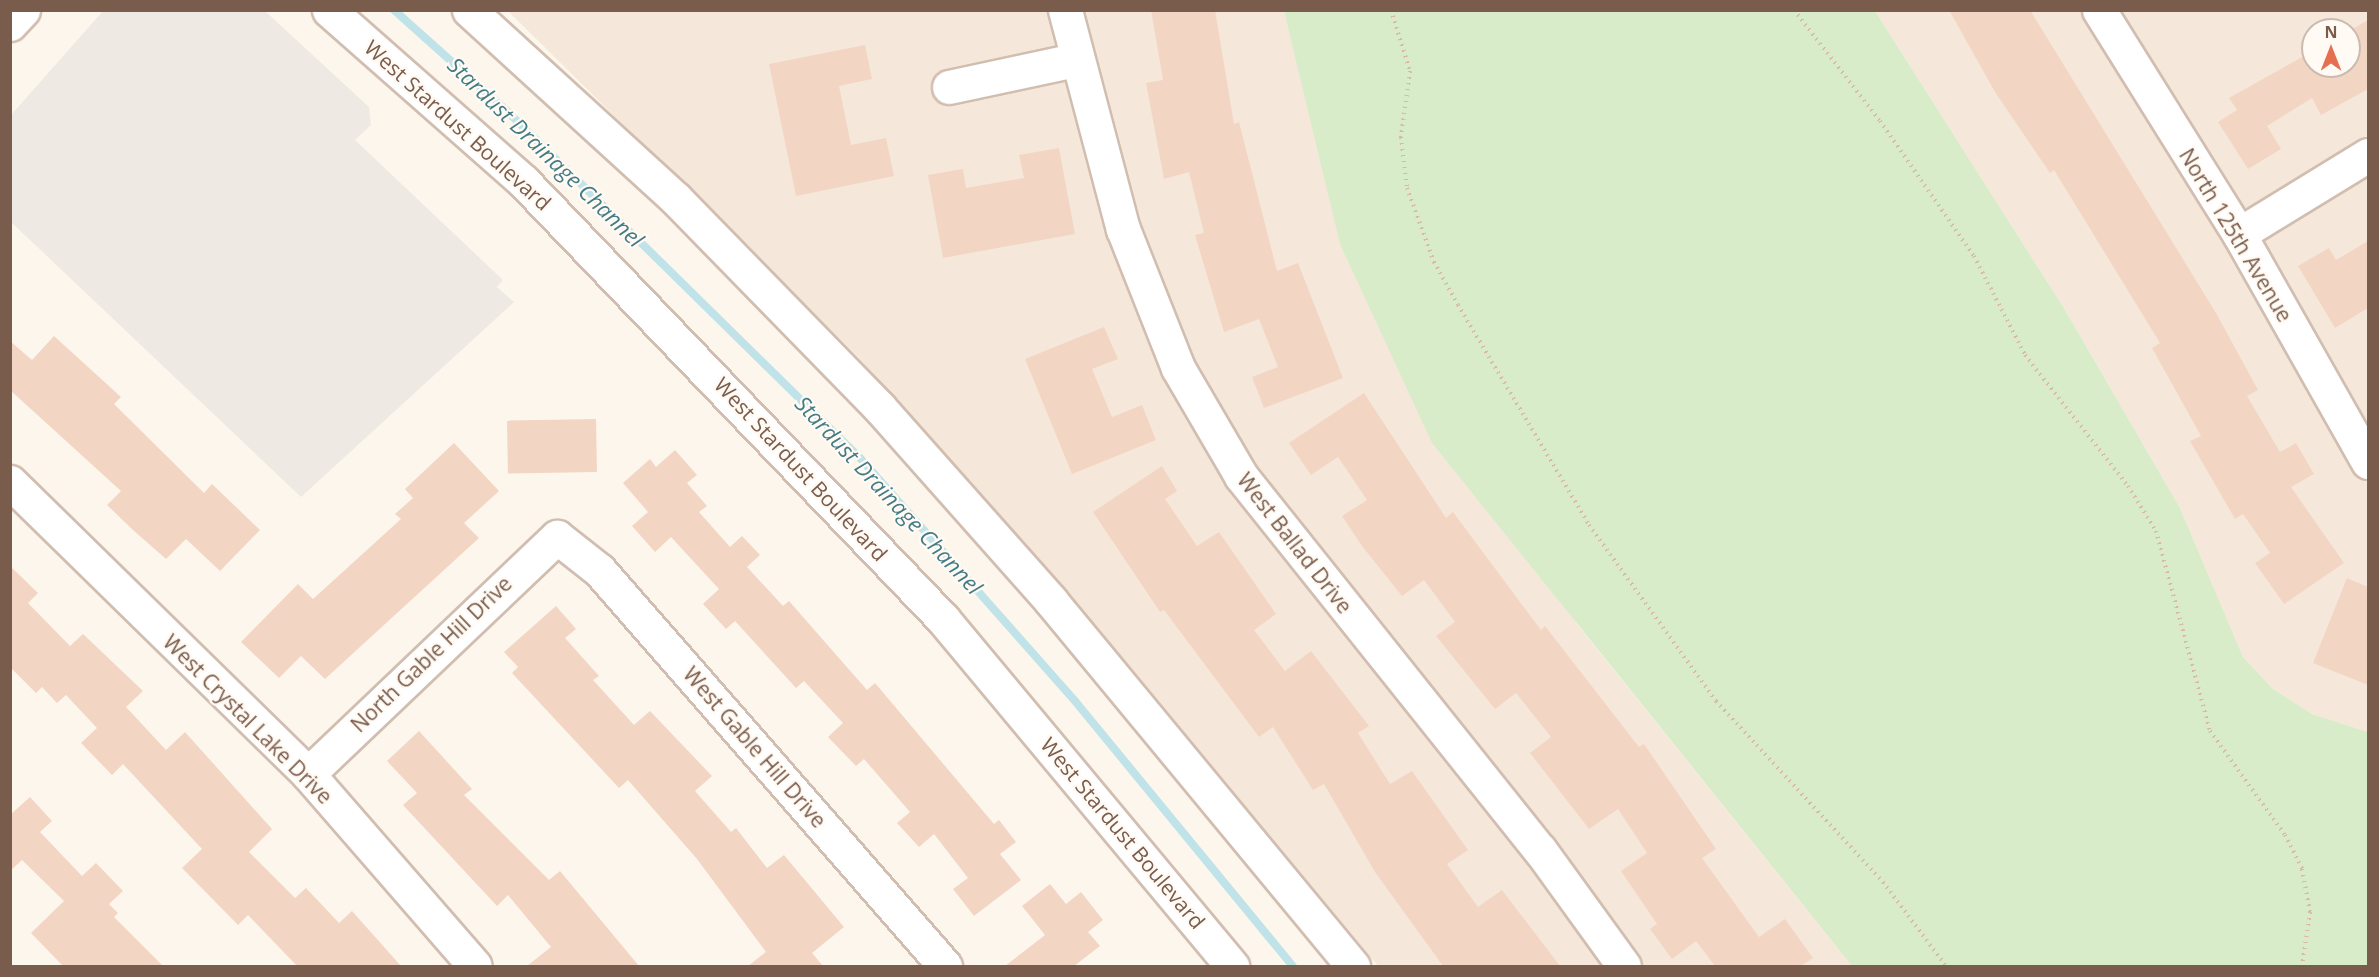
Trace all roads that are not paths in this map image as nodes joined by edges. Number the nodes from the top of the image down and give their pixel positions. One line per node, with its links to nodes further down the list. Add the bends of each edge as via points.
1 (23, 10): 6 (street)
2 (328, 10): 17 (street, West Stardust Boulevard, via 524,181 943,619)
3 (470, 10): 18 (street, via 676,199 879,407 1051,601)
4 (1065, 10): 7 (street, West Ballad Drive)
5 (2099, 10): 10 (street, North 125th Avenue)
6 (10, 24)
7 (1075, 60): 8 (street); 19 (street, West Ballad Drive, via 1123,229 1174,357 1241,476 1540,850)
8 (949, 87)
9 (2368, 155): 10 (street)
10 (2239, 234): 11 (street, North 125th Avenue)
11 (2368, 462)
12 (10, 482): 14 (street, West Crystal Lake Drive)
13 (557, 537): 14 (street, North Gable Hill Drive); 16 (street, West Gable Hill Drive, via 599,570)
14 (308, 774): 15 (street, West Crystal Lake Drive)
15 (475, 966)
16 (945, 966)
17 (1232, 966)
18 (1353, 966)
19 (1624, 966)

